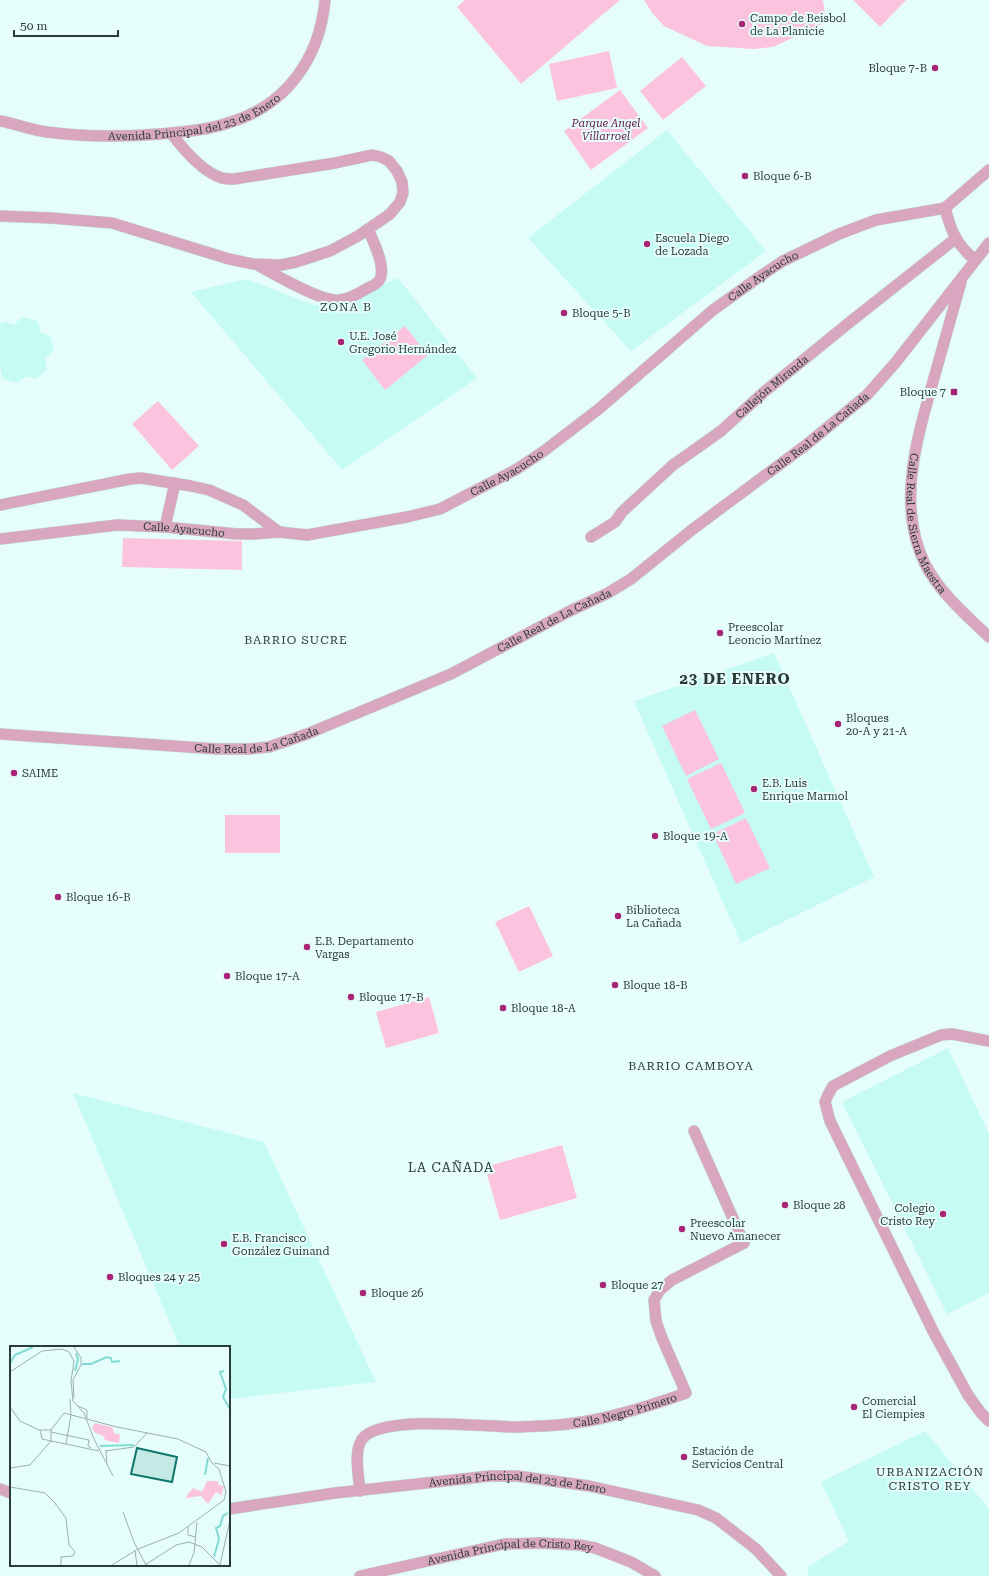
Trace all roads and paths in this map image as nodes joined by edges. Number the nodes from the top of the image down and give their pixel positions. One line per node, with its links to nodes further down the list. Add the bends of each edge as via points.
1 (325, 0): 3 (street, Avenida Principal del 23 de Enero, via 323,19 308,58 294,82 281,95 246,117 210,127)
2 (0, 121): 3 (street, Avenida Principal del 23 de Enero, via 47,132 96,136 122,137)
3 (170, 133): 7 (street, via 184,150 208,170 221,178 234,180 372,155 381,157 389,161 397,171 403,193 400,202 390,214)
4 (989, 170): 5 (street)
5 (945, 208): 8 (street); 16 (street, Calle Ayacucho, via 876,220 839,234 783,261 713,310 600,408 544,451 517,469 456,502 426,513 331,532 307,535)
6 (0, 216): 11 (street, via 112,223)
7 (368, 229): 11 (street, via 330,251 302,260 281,265); 11 (street, via 380,259 380,278 377,283 356,295 340,300 324,298)
8 (955, 239): 10 (street); 17 (street, Callejón Miranda, via 764,392 721,431 673,465 622,512 615,522)
9 (989, 243): 10 (street, Calle Real de La Cañada)
10 (975, 260): 12 (street, Calle Real de La Cañada)
11 (253, 264)
12 (963, 276): 19 (street, Calle Real de Sierra Maestra, via 922,419 911,486 911,513 915,537 935,581); 20 (street, Calle Real de La Cañada, via 867,395 806,445 626,582 451,674 307,734 269,747 217,749)
13 (175, 483): 14 (street, via 142,478 130,479); 15 (street); 16 (street, via 209,490 243,504)
14 (0, 506)
15 (165, 527): 16 (street, Calle Ayacucho, via 237,534); 18 (street, Calle Ayacucho, via 117,525)
16 (279, 532)
17 (591, 537)
18 (0, 539)
19 (989, 637)
20 (0, 734)
21 (989, 1041): 23 (street, via 952,1034 927,1040 841,1081 834,1086 825,1102 830,1121 934,1333 968,1396)
22 (694, 1131): 25 (street, Calle Negro Primero, via 744,1243 672,1280 660,1290 654,1300 656,1321 686,1393 598,1420 574,1423 521,1426 452,1423 386,1427 364,1436 360,1442 357,1459)
23 (989, 1421)
24 (0, 1489): 26 (street)
25 (360, 1491): 27 (street, Avenida Principal del 23 de Enero); 30 (street, Avenida Principal del 23 de Enero, via 490,1476 517,1476 589,1486 698,1510 716,1518 756,1549)
26 (10, 1493)
27 (230, 1509)
28 (360, 1576): 29 (street, Avenida Principal de Cristo Rey, via 504,1544 540,1543 574,1544 595,1548 631,1562)
29 (655, 1576)
30 (781, 1576)

